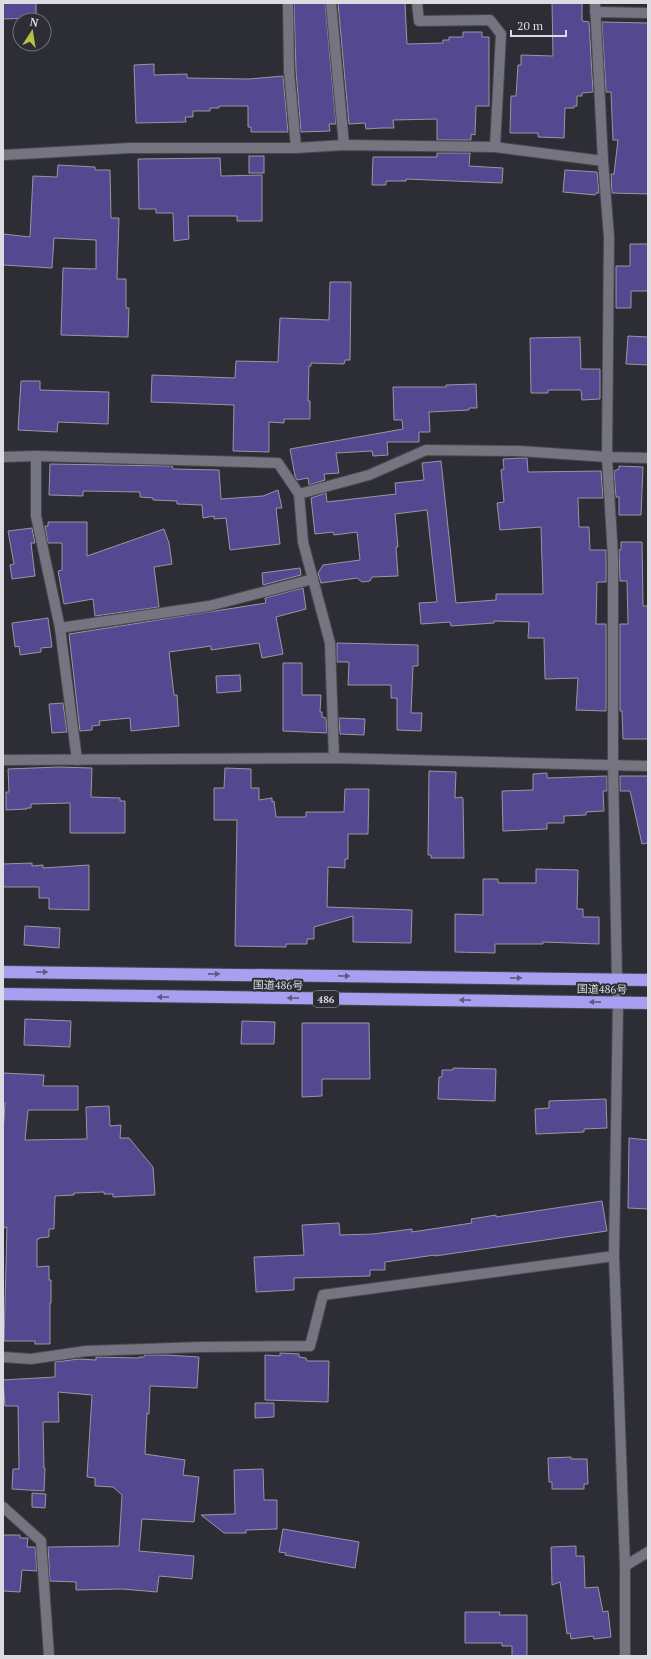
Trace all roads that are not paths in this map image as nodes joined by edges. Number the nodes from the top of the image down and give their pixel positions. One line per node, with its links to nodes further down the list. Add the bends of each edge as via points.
1 (288, 3): 8 (street, via 289,71)
2 (331, 3): 6 (street)
3 (417, 3): 7 (street, via 419,21 490,20 501,34)
4 (595, 7): 5 (street); 10 (street)
5 (648, 13)
6 (344, 146): 7 (street); 8 (street)
7 (495, 147): 10 (street)
8 (296, 148): 9 (street, via 130,148)
9 (3, 155)
10 (603, 161): 13 (street, via 609,237)
11 (36, 456): 12 (street); 15 (street, via 278,463); 17 (street, via 36,516)
12 (3, 457)
13 (607, 457): 14 (street); 15 (street, via 520,451 426,450 369,475); 21 (street, via 613,557)
14 (648, 458)
15 (299, 494): 16 (street, via 303,542)
16 (313, 579): 17 (street, via 209,606); 18 (street, via 330,643)
17 (60, 628): 20 (street)
18 (334, 758): 20 (street); 21 (street)
19 (3, 760): 20 (street)
20 (77, 760)
21 (613, 765): 22 (street); 24 (street)
22 (648, 766)
23 (3, 972): 24 (highway, 国道486号 / 486, one-way to 24)
24 (617, 979): 25 (highway, 国道486号 / 486); 27 (street)
25 (648, 980)
26 (3, 994): 27 (highway, 国道486号 / 486, one-way to 26)
27 (618, 1002): 28 (highway, 国道486号 / 486); 29 (street)
28 (648, 1003)
29 (614, 1256): 30 (street, via 323,1295 310,1346 86,1351 31,1359); 33 (street)
30 (3, 1357)
31 (3, 1507): 34 (street, via 41,1541)
32 (648, 1552): 33 (street)
33 (625, 1566): 35 (street)
34 (49, 1656)
35 (625, 1656)

